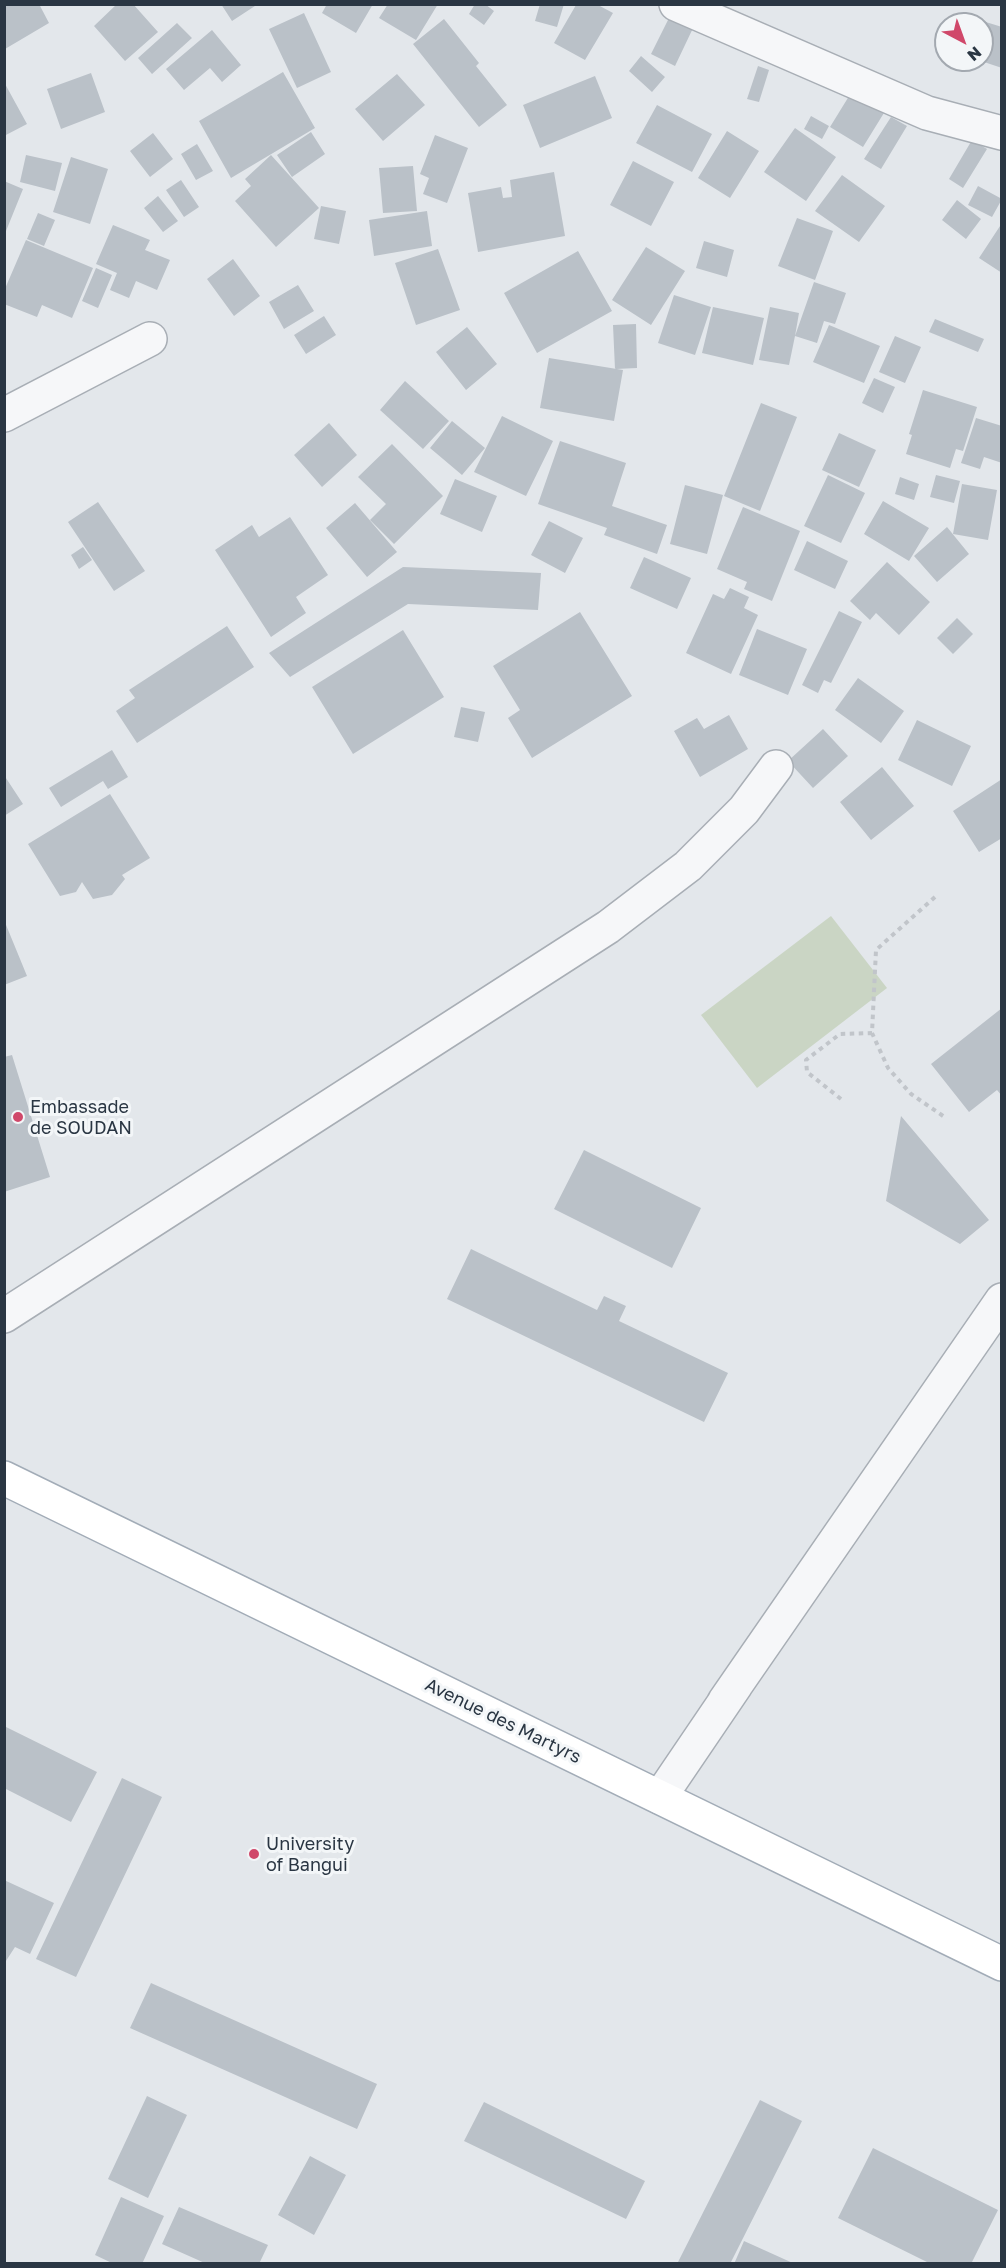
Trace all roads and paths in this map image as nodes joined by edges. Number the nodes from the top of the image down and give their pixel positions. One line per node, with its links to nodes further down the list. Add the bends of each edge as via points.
1 (676, 4): 2 (street, via 927,113)
2 (1002, 133)
3 (150, 339): 4 (street)
4 (4, 415)
5 (776, 767): 10 (street, via 744,810 688,866 608,927)
6 (935, 897): 7 (path, via 876,950)
7 (872, 1033): 8 (path, via 840,1034 806,1060 807,1072); 9 (path, via 888,1068 910,1094)
8 (842, 1099)
9 (946, 1118)
10 (4, 1316)
11 (988, 1320): 11 (street, via 764,1643 724,1701 785,1614); 13 (street)
12 (4, 1478): 13 (main road, Avenue des Martyrs)
13 (660, 1797): 14 (main road, Avenue des Martyrs)
14 (1002, 1964)

